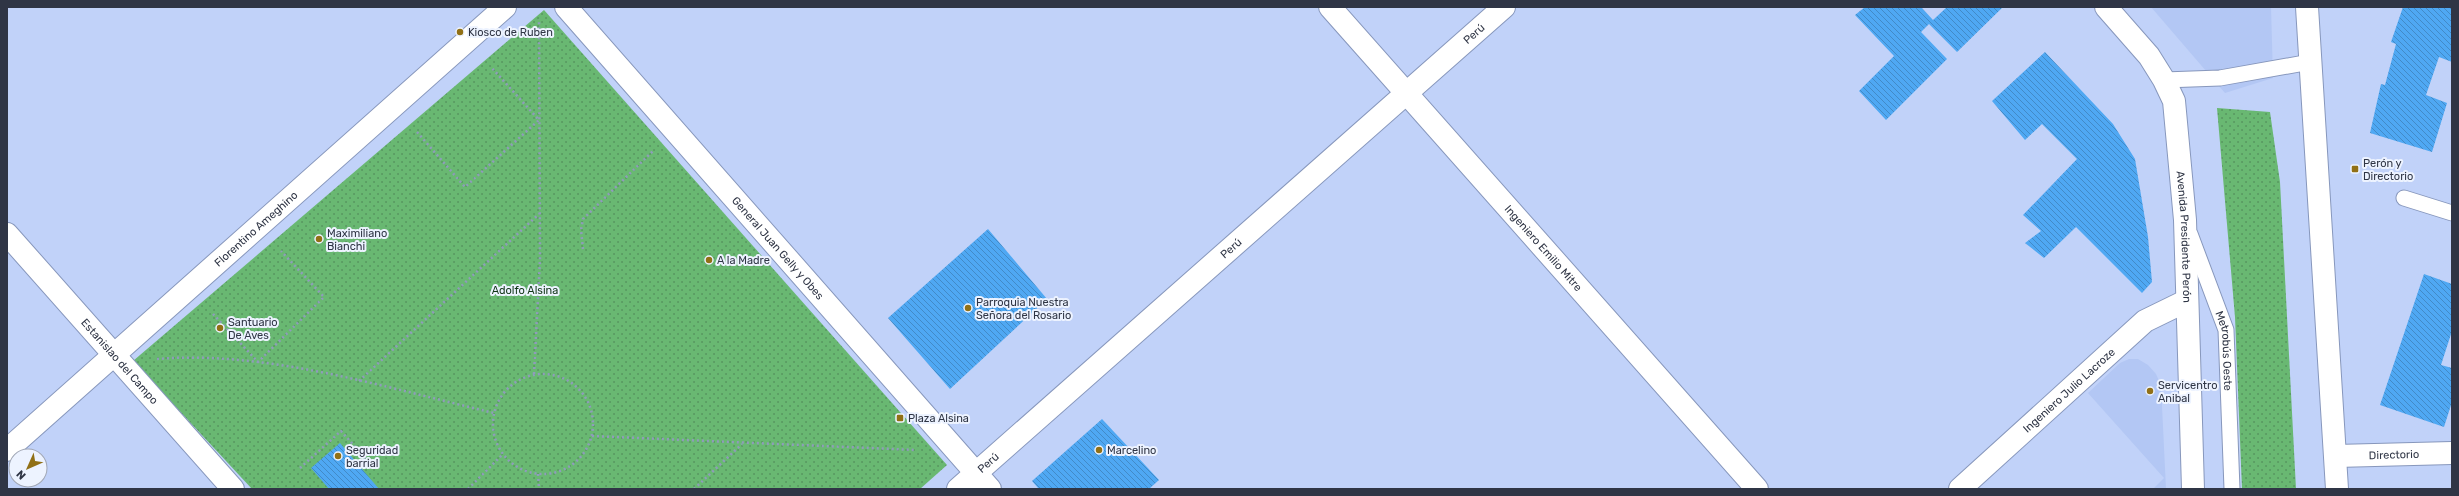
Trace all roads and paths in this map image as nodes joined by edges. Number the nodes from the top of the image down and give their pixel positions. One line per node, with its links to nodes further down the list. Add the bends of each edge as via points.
1 (504, 7): 24 (street, Florentino Ameghino)
2 (566, 7): 39 (street, General Juan Gelly y Obes)
3 (1330, 7): 11 (street, Ingeniero Emilio Mitre)
4 (1504, 7): 11 (street, Perú)
5 (2106, 7): 10 (street, Avenida Presidente Perón, via 2149,56)
6 (2307, 7): 8 (street)
7 (539, 13): 12 (path)
8 (2310, 62): 10 (lane, via 2220,78); 35 (street)
9 (491, 67): 12 (path)
10 (2164, 80): 18 (street, Avenida Presidente Perón, via 2174,101)
11 (1406, 93): 39 (street, Perú); 45 (street, Ingeniero Emilio Mitre)
12 (539, 120): 13 (path, via 465,187); 17 (path)
13 (417, 132)
14 (653, 151): 20 (path, via 583,220)
15 (2404, 198): 16 (lane)
16 (2452, 213)
17 (539, 214): 26 (path, via 540,260); 27 (path)
18 (2185, 220): 22 (street, Avenida Presidente Perón); 48 (lane, Metrobús Oeste, via 2226,330)
19 (7, 234): 24 (street, Estanislao del Campo)
20 (583, 249)
21 (281, 251): 25 (path, via 324,297)
22 (2186, 301): 46 (street, Ingeniero Julio Lacroze, via 2145,321); 47 (street, Avenida Presidente Perón)
23 (213, 314): 25 (path)
24 (114, 355): 25 (path, via 134,361 213,358); 31 (street, Florentino Ameghino); 40 (street, Estanislao del Campo)
25 (258, 362): 27 (path)
26 (534, 374): 28 (path, via 508,387); 29 (path, via 560,376 581,390 592,411)
27 (358, 382): 28 (path)
28 (494, 413): 34 (path, via 494,434)
29 (592, 436): 30 (path); 38 (path, via 581,457 572,465 562,471)
30 (742, 443): 32 (path); 43 (path)
31 (7, 450)
32 (921, 450)
33 (2452, 453): 35 (street, Directorio)
34 (503, 454): 38 (path, via 519,467); 41 (path)
35 (2336, 456): 49 (lane); 50 (street)
36 (367, 460): 37 (path, via 341,431)
37 (300, 468)
38 (538, 474): 42 (path)
39 (983, 481): 44 (street, Perú)
40 (233, 489)
41 (468, 489)
42 (539, 489)
43 (694, 489)
44 (958, 489)
45 (1757, 489)
46 (1960, 489)
47 (2193, 489)
48 (2232, 489)
49 (2334, 489)
50 (2337, 489)

